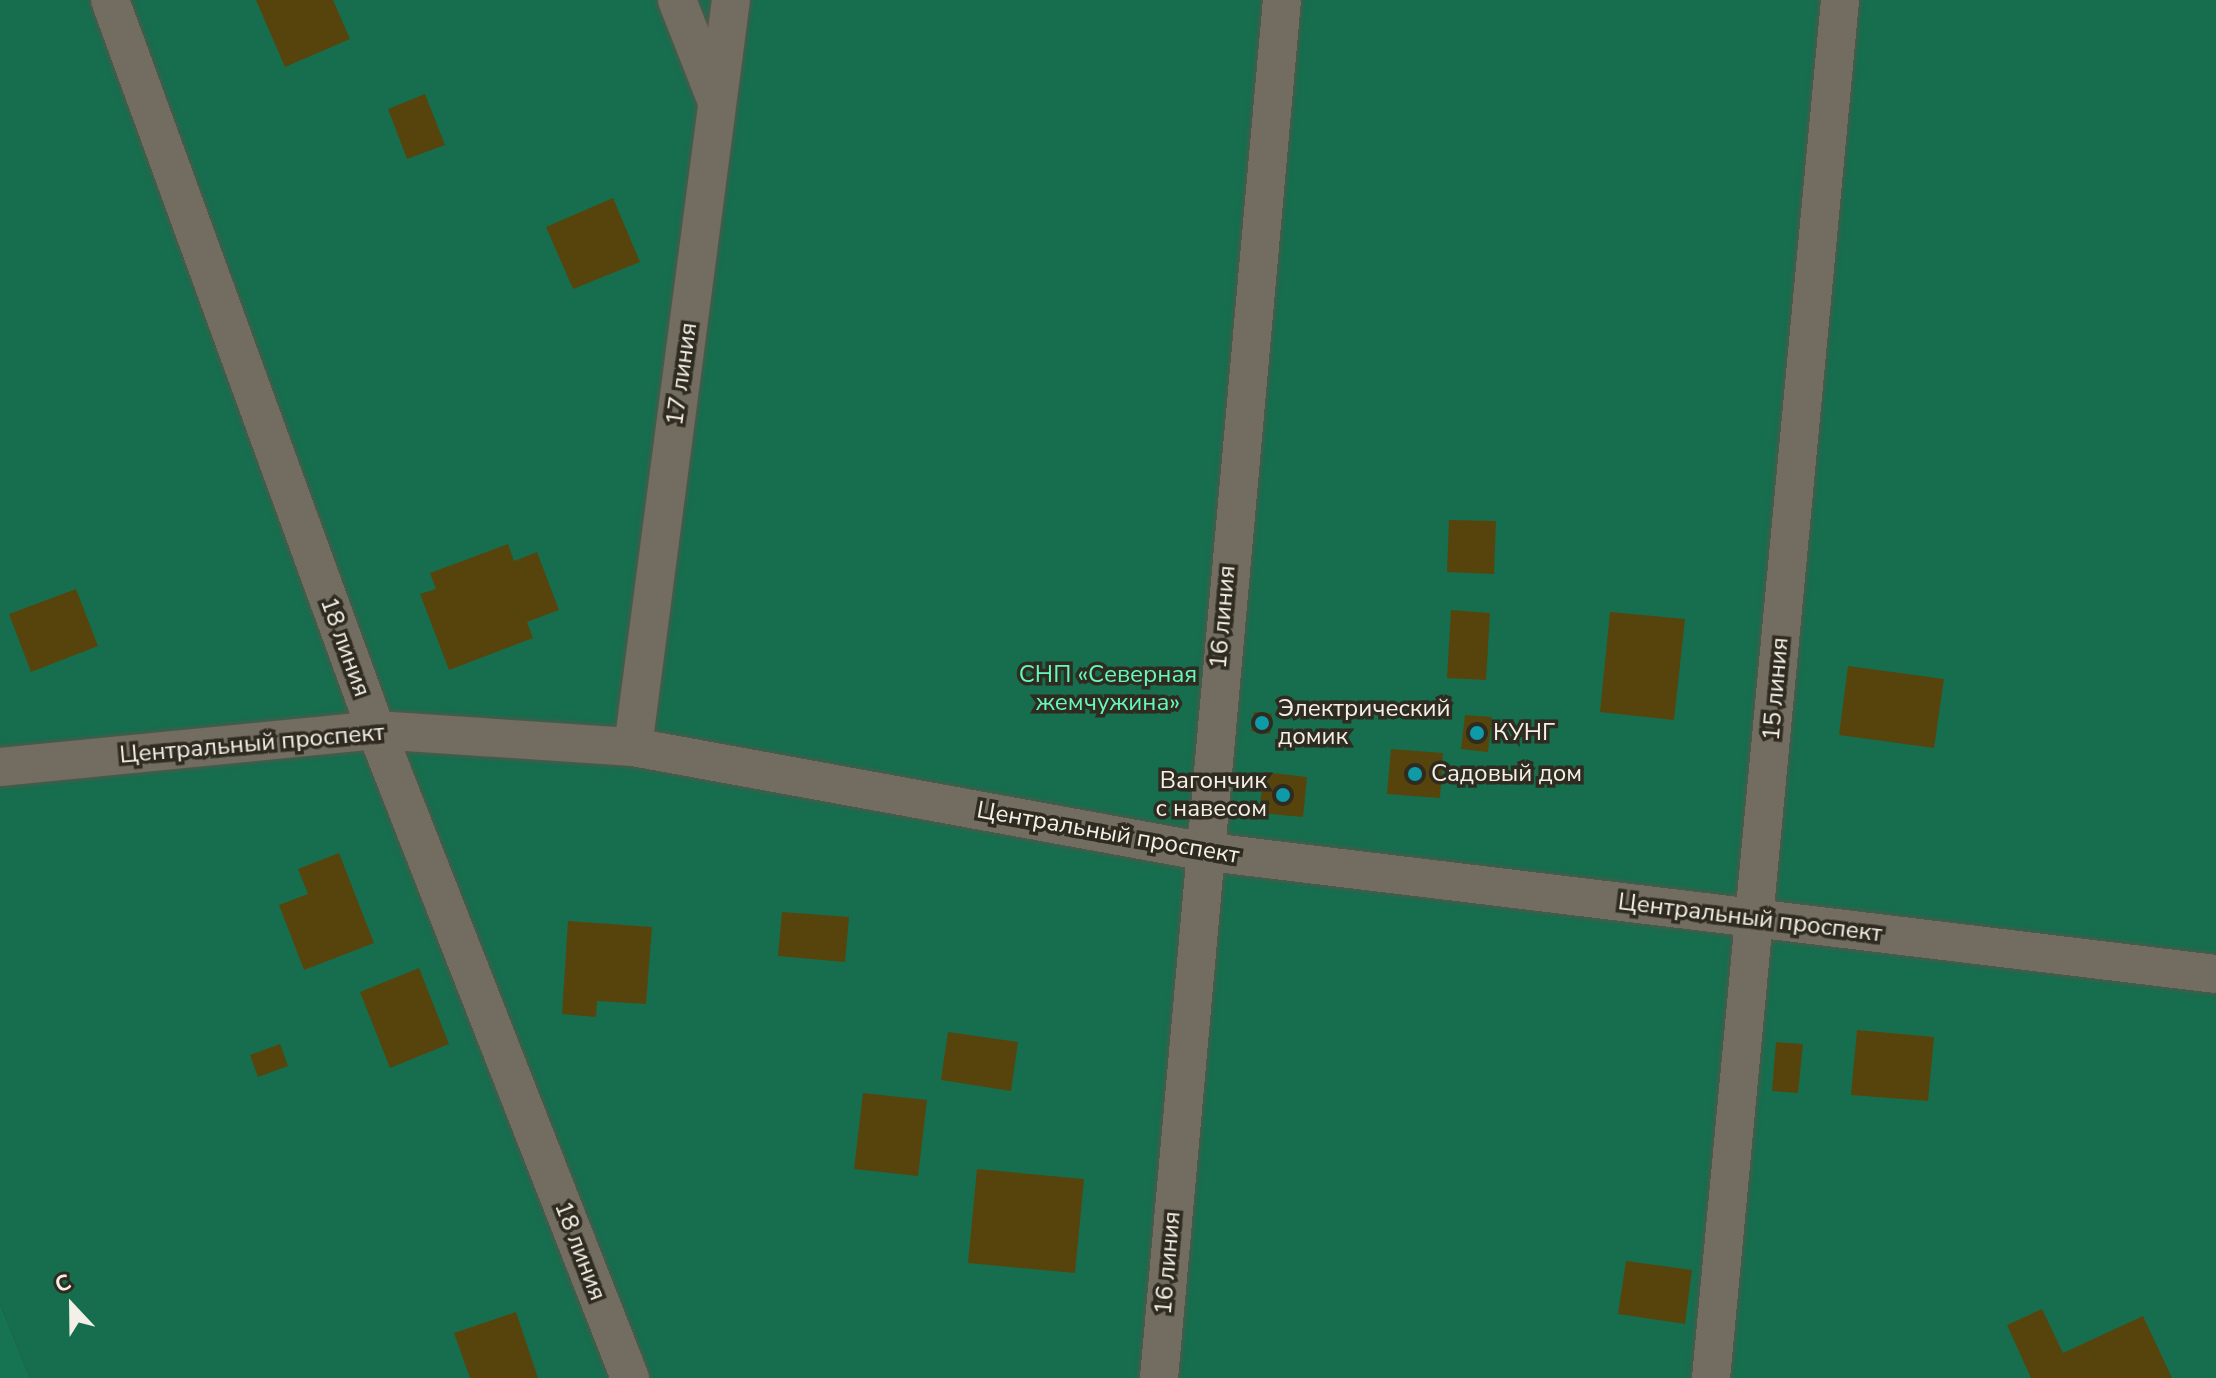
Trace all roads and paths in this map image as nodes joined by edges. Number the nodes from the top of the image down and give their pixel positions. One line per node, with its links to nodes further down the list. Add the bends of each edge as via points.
1 (110, 0): 7 (street, 18 линия)
2 (677, 0): 6 (street)
3 (731, 0): 6 (street, 17 линия)
4 (1282, 0): 10 (street, 16 линия)
5 (1840, 0): 11 (street, 15 линия)
6 (718, 105): 8 (street, 17 линия)
7 (376, 730): 8 (street, Центральный проспект); 9 (street, Центральный проспект); 13 (street, 18 линия)
8 (633, 747): 10 (street, Центральный проспект)
9 (0, 767)
10 (1201, 851): 11 (street, Центральный проспект); 14 (street, 16 линия)
11 (1755, 919): 12 (street, Центральный проспект); 15 (street, 15 линия)
12 (2216, 974)
13 (630, 1378)
14 (1159, 1378)
15 (1711, 1378)

